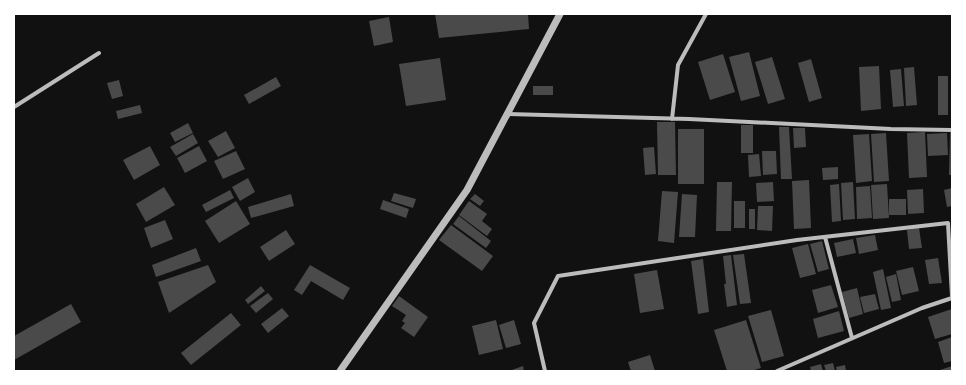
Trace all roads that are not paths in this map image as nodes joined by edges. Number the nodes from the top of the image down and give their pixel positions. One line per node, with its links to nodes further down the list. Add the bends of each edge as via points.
1 (560, 14): 5 (street)
2 (706, 14): 6 (street, via 678,65)
3 (100, 53): 4 (street)
4 (14, 107)
5 (507, 114): 6 (street); 11 (street, via 467,190)
6 (672, 119): 7 (street)
7 (952, 130)
8 (825, 237): 9 (street, via 948,223); 10 (street); 12 (street, via 558,276 534,323)
9 (952, 297): 10 (street)
10 (852, 338): 13 (street)
11 (340, 371)
12 (545, 371)
13 (777, 371)

